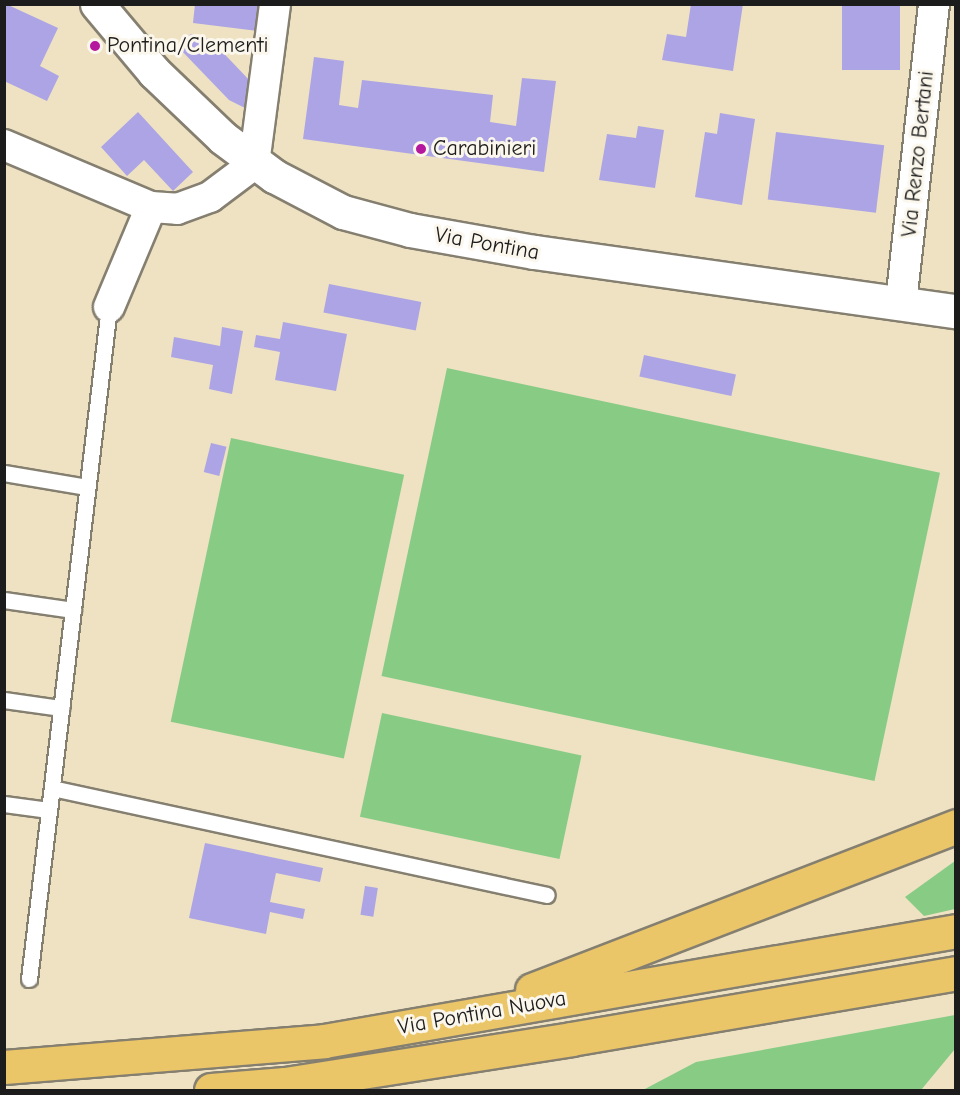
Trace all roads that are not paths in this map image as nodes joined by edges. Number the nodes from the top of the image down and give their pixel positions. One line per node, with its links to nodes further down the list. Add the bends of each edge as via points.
1 (97, 4): 5 (street, Via Pontina, via 154,72)
2 (275, 4): 5 (street)
3 (934, 4): 7 (street, Via Renzo Bertani)
4 (4, 145): 6 (street)
5 (254, 164): 6 (street, via 202,201 177,209); 7 (street, Via Pontina, via 325,204 373,222 410,230 534,252)
6 (151, 207): 8 (street)
7 (901, 303): 9 (street, Via Pontina)
8 (109, 307): 11 (lane)
9 (956, 311)
10 (4, 473): 11 (lane)
11 (87, 488): 13 (lane)
12 (4, 600): 13 (lane)
13 (73, 610): 15 (lane)
14 (4, 700): 15 (lane)
15 (61, 708): 16 (lane)
16 (52, 788): 18 (lane); 20 (lane)
17 (4, 804): 18 (lane)
18 (49, 810): 23 (lane)
19 (956, 826): 24 (highway)
20 (547, 895)
21 (956, 931): 24 (highway, Via Pontina Nuova)
22 (956, 973): 26 (highway, Via Pontina Nuova, via 571,1040 285,1084)
23 (29, 979)
24 (459, 1017): 25 (highway, Via Pontina Nuova, via 324,1041)
25 (4, 1067)
26 (211, 1090)

